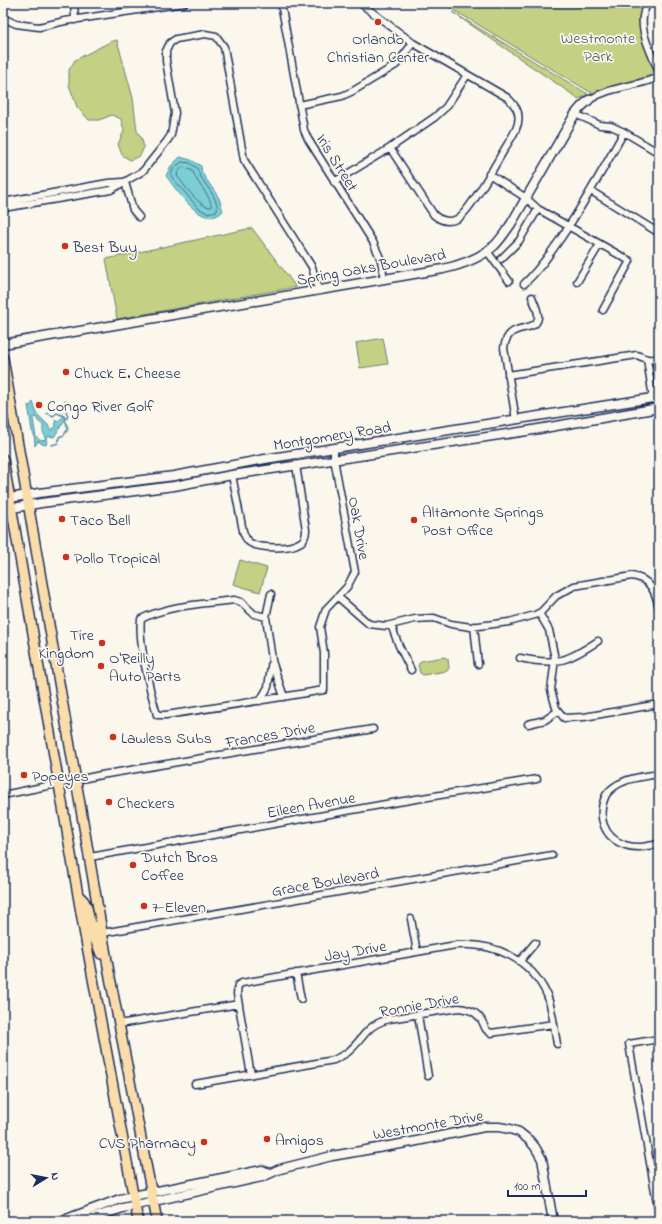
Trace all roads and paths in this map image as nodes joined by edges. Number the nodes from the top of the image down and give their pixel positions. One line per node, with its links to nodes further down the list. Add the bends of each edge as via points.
1 (74, 3): 7 (street)
2 (186, 3): 7 (street)
3 (281, 3): 13 (street, Iris Street)
4 (360, 3): 8 (street)
5 (646, 6): 9 (street, via 642,21 644,33)
6 (3, 18): 7 (street, via 16,24 39,27)
7 (75, 20)
8 (413, 43): 10 (street); 13 (street, via 396,65 354,91)
9 (659, 72)
10 (467, 75): 16 (street, via 446,107 435,118); 18 (street, via 508,98 518,114 516,128)
11 (659, 77): 12 (street, Spring Oaks Boulevard, via 608,90)
12 (590, 100): 14 (street, Spring Oaks Boulevard)
13 (299, 105): 20 (street, Iris Street, via 308,140)
14 (575, 114): 15 (street); 22 (street, Spring Oaks Boulevard)
15 (624, 132): 17 (street); 21 (street)
16 (390, 148): 18 (street, via 434,215 440,220 456,219 462,215); 20 (street)
17 (659, 153)
18 (489, 174): 22 (street)
19 (125, 182): 23 (street, via 108,182); 24 (street, via 111,190); 26 (street, via 132,210); 36 (street, via 143,171 171,135 174,113 166,61 166,51 170,43 176,39 205,34 216,36 224,47 244,160 312,267)
20 (334, 182): 32 (street, Iris Street, via 373,242 381,260)
21 (591, 191): 27 (street); 28 (street)
22 (526, 198): 25 (street); 30 (street, Spring Oaks Boulevard, via 502,237)
23 (3, 202)
24 (3, 208)
25 (538, 209): 27 (street); 31 (street, via 519,241)
26 (139, 217)
27 (569, 226): 29 (street); 35 (street, via 539,270)
28 (659, 233)
29 (600, 244): 34 (street); 38 (street, via 630,261)
30 (487, 251): 31 (street); 32 (street, Spring Oaks Boulevard, via 457,266)
31 (498, 261): 33 (street)
32 (384, 279): 36 (street, Spring Oaks Boulevard)
33 (509, 281)
34 (577, 282)
35 (524, 284)
36 (318, 290): 39 (street, Spring Oaks Boulevard)
37 (532, 297): 43 (street, via 538,318 535,324 513,330 505,340)
38 (603, 310)
39 (3, 344)
40 (3, 358): 58 (main road)
41 (658, 358): 42 (street); 44 (street)
42 (646, 359): 43 (street, via 637,355); 45 (street)
43 (508, 375): 48 (street)
44 (659, 375)
45 (656, 398): 46 (street); 47 (street, Montgomery Road)
46 (659, 407): 49 (street, Montgomery Road)
47 (576, 411): 48 (street, Montgomery Road); 49 (street)
48 (516, 420): 50 (street, Montgomery Road)
49 (578, 422): 51 (street, Montgomery Road)
50 (440, 432): 51 (street); 52 (street, Montgomery Road)
51 (435, 444): 54 (street, Montgomery Road)
52 (334, 449): 53 (street, Montgomery Road); 54 (street, Oak Drive)
53 (265, 459): 57 (street, via 243,466); 58 (street, Montgomery Road, via 174,476)
54 (334, 459): 56 (street, Montgomery Road); 63 (street, Oak Drive, via 355,572)
55 (3, 460): 59 (main road)
56 (296, 465): 57 (street, Montgomery Road); 57 (street, via 306,530 304,539 296,545 259,546 245,537)
57 (232, 475): 60 (street, Montgomery Road, via 174,486)
58 (27, 495): 59 (street, Montgomery Road); 60 (main road)
59 (10, 498): 61 (main road)
60 (28, 505): 61 (street, Montgomery Road); 82 (main road)
61 (12, 508): 84 (main road)
62 (271, 594): 66 (street)
63 (338, 597): 67 (street, via 369,624); 75 (street, Oak Drive, via 326,609 320,628 324,653 324,690)
64 (659, 609): 65 (street, via 650,584 632,576 574,586 556,596)
65 (538, 614): 68 (street, via 509,622); 72 (street, via 549,630)
66 (266, 617): 71 (street); 76 (street, via 254,614 241,602 234,600 152,614 141,619 140,629 157,714 166,715)
67 (391, 625): 68 (street, via 415,619 434,618 451,624); 74 (street)
68 (474, 626): 73 (street)
69 (598, 641): 72 (street, via 579,653)
70 (520, 658): 72 (street)
71 (272, 660): 75 (street); 76 (street, via 268,687)
72 (555, 662): 78 (street, via 551,690)
73 (478, 664)
74 (411, 670)
75 (284, 697): 76 (street)
76 (260, 701)
77 (659, 704): 78 (street, via 584,717 564,718)
78 (558, 711): 79 (street, via 545,720)
79 (528, 724)
80 (373, 729): 82 (street, Frances Drive)
81 (659, 774): 86 (street, via 624,781 611,790 606,794 602,819 605,830 612,839 626,846)
82 (77, 779): 84 (street, Frances Drive); 88 (main road)
83 (537, 779): 88 (street, Eileen Avenue)
84 (59, 784): 85 (street, Frances Drive); 89 (main road)
85 (3, 794)
86 (659, 844)
87 (552, 856): 92 (street, Grace Boulevard)
88 (90, 857): 92 (main road)
89 (78, 896): 91 (main road); 92 (main road, via 85,901 91,924 95,930)
90 (411, 919): 94 (street)
91 (84, 930): 97 (main road, via 97,941); 110 (main road)
92 (102, 933): 97 (main road)
93 (535, 943): 95 (street)
94 (417, 952): 95 (street, Jay Drive, via 456,945 478,945 506,952); 96 (street, Jay Drive)
95 (520, 962): 102 (street, Jay Drive, via 542,985)
96 (296, 973): 98 (street); 99 (street, Jay Drive, via 242,983 237,989)
97 (113, 992): 101 (main road)
98 (300, 999)
99 (239, 1004): 101 (street); 105 (street, Jay Drive)
100 (418, 1015): 102 (street, Ronnie Drive, via 458,1008 467,1009 480,1017 485,1029 491,1033); 105 (street, Ronnie Drive, via 371,1026 348,1051 334,1060); 106 (street)
101 (119, 1024): 109 (main road)
102 (554, 1024): 104 (street, Jay Drive)
103 (659, 1040): 113 (street, via 629,1044)
104 (557, 1044)
105 (251, 1075): 107 (street, Ronnie Drive)
106 (428, 1076)
107 (195, 1084)
108 (269, 1173): 109 (street, Westmonte Drive, via 262,1170); 111 (street, Westmonte Drive, via 262,1177); 118 (street, Westmonte Drive, via 332,1156 499,1126 519,1132 535,1147 542,1159)
109 (151, 1192): 110 (street, Westmonte Drive); 111 (main road)
110 (133, 1196): 112 (main road); 114 (street, Westmonte Drive)
111 (153, 1202): 112 (street, Westmonte Drive); 117 (main road)
112 (135, 1205): 115 (street, Westmonte Drive); 116 (main road)
113 (659, 1214)
114 (61, 1221)
115 (84, 1221)
116 (138, 1221)
117 (157, 1221)
118 (553, 1221)

